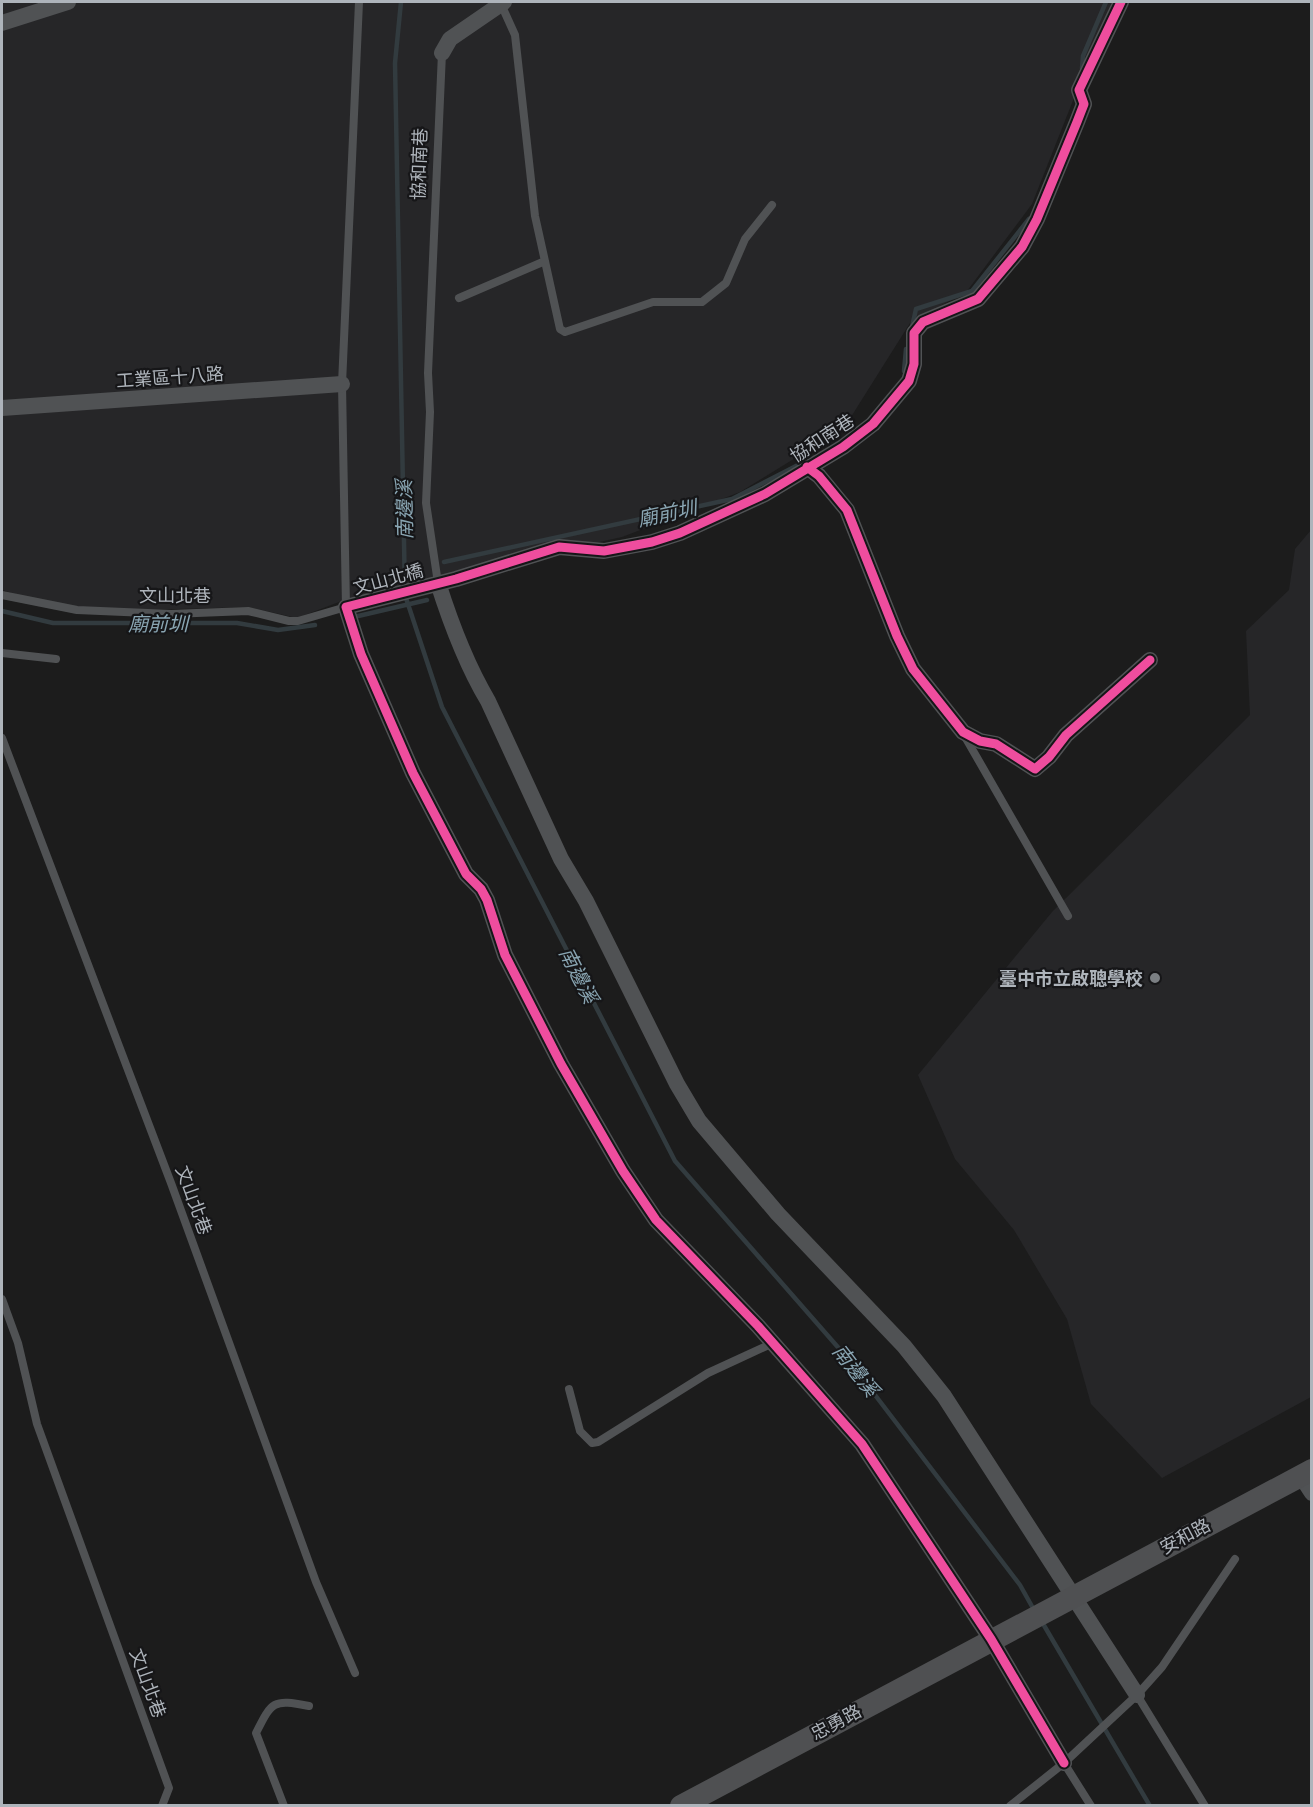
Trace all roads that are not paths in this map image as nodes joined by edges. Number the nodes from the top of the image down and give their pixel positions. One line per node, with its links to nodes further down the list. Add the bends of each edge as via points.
1 (68, 2): 5 (street)
2 (359, 2): 10 (lane)
3 (1120, 2): 12 (street, 協和南巷, via 1079,90 1084,104 1022,247 978,299 923,322 914,333 914,364 909,381 873,424)
4 (502, 3): 6 (street, via 450,39); 8 (lane, via 514,35)
5 (2, 23)
6 (442, 53): 13 (lane, 協和南巷, via 426,503)
7 (772, 205): 8 (lane, via 745,239 726,283 702,302 653,302 565,332 560,329)
8 (545, 261): 9 (lane)
9 (459, 298)
10 (342, 384): 11 (street, 工業區十八路); 15 (lane)
11 (2, 408)
12 (807, 467): 13 (street, 協和南巷, via 765,494 652,542 604,551 559,548); 19 (street, via 847,510 913,669)
13 (438, 583): 15 (street, 文山北橋); 27 (street, via 474,678 561,859 699,1121 778,1214 904,1346 944,1396)
14 (2, 595): 15 (lane, 文山北巷, via 77,610 171,614 248,611 289,621)
15 (346, 607): 23 (street, via 361,654 413,773 466,874 487,900 506,955 587,1110 656,1220)
16 (2, 653): 17 (lane)
17 (56, 658)
18 (1150, 660): 19 (street, via 1066,735 1035,769 996,744)
19 (963, 732): 21 (lane)
20 (2, 738): 29 (lane, 文山北巷, via 122,1051 316,1582)
21 (1068, 916)
22 (2, 1299): 33 (lane, 文山北巷, via 18,1342 37,1424 168,1788)
23 (773, 1344): 24 (lane, via 708,1373 598,1442 592,1443 580,1431); 28 (street, via 862,1444)
24 (569, 1389)
25 (1308, 1480): 27 (main road, 安和路)
26 (1235, 1559): 30 (lane, via 1162,1667)
27 (1066, 1599): 28 (main road, 安和路); 30 (street)
28 (991, 1639): 32 (street); 35 (main road, 忠勇路)
29 (355, 1673)
30 (1133, 1698): 32 (lane); 38 (lane)
31 (309, 1706): 34 (lane, via 283,1701 268,1708 256,1734)
32 (1069, 1757): 36 (lane); 37 (lane)
33 (162, 1806)
34 (284, 1806)
35 (681, 1806)
36 (1010, 1806)
37 (1091, 1806)
38 (1205, 1806)

